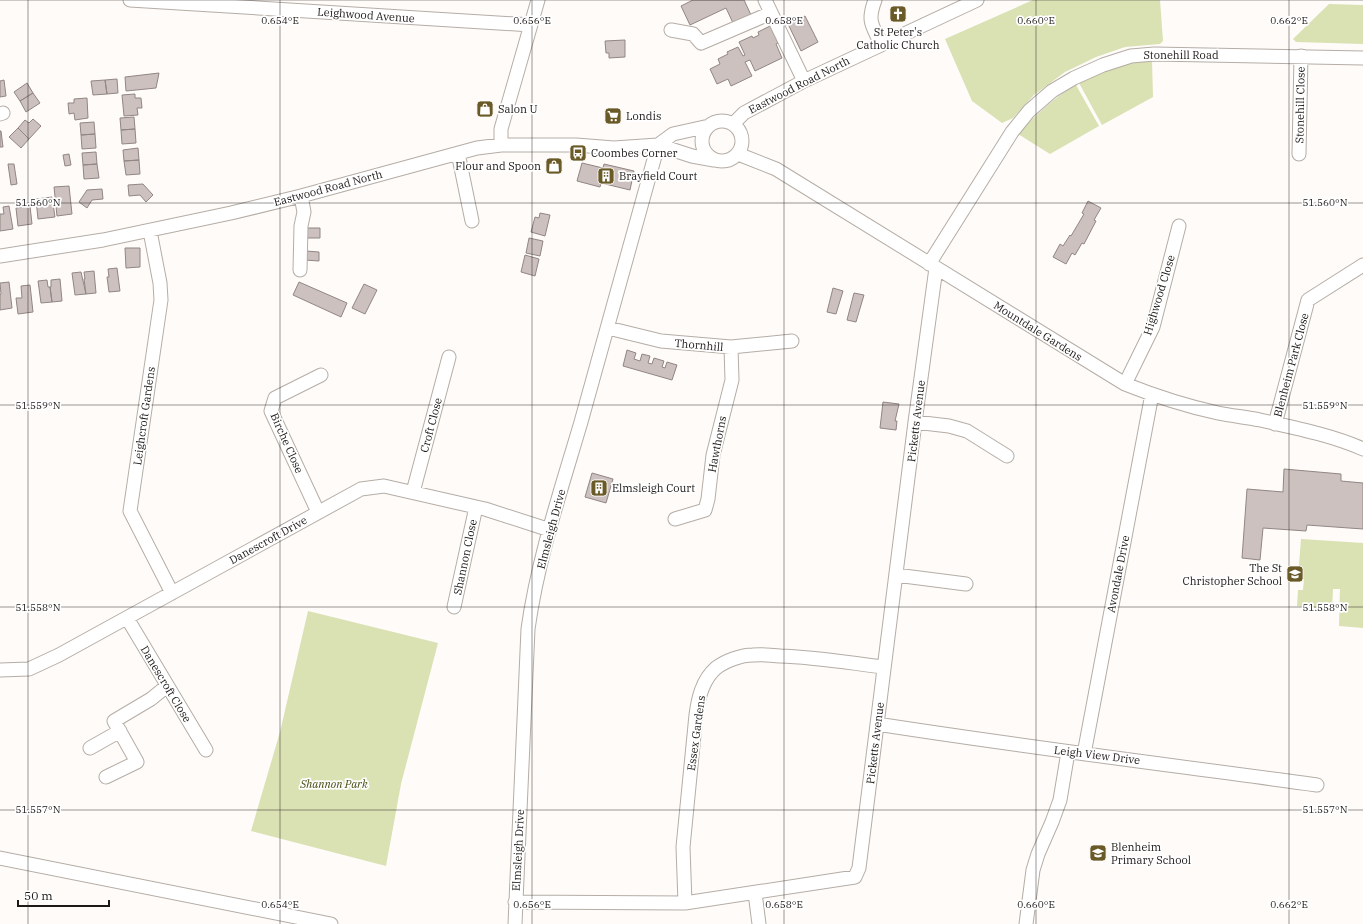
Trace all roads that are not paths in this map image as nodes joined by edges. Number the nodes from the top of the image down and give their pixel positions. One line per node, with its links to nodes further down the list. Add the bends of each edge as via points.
1 (130, 0): 7 (street, Leighwood Avenue)
2 (538, 0): 7 (street)
3 (765, 0): 6 (street)
4 (875, 0): 9 (street, via 870,12 871,23)
5 (977, 0): 9 (street, Eastwood Road North)
6 (771, 13): 8 (street, via 701,43 693,34); 12 (street)
7 (531, 25): 15 (street, via 501,130)
8 (671, 30)
9 (881, 44): 12 (street, Eastwood Road North)
10 (1301, 56): 11 (street, Stonehill Road); 19 (street, Stonehill Close); 27 (street, Stonehill Road, via 1132,56 1074,78 1029,111 1012,132)
11 (1363, 58)
12 (804, 80): 13 (street, Eastwood Road North, via 744,113)
13 (733, 124): 14 (street, via 721,121); 18 (street, via 742,135 742,148)
14 (709, 126): 16 (street, via 673,134); 20 (street, via 702,138 702,144 704,151)
15 (501, 145): 16 (street, Eastwood Road North, via 614,148); 17 (street, Eastwood Road North)
16 (658, 145): 20 (street, Eastwood Road North); 29 (street, Elmsleigh Drive)
17 (458, 153): 21 (street, Eastwood Road North); 22 (street)
18 (738, 154): 20 (street, via 727,161); 27 (street, Mountdale Gardens, via 776,169)
19 (1299, 154)
20 (714, 160)
21 (301, 196): 24 (street, Eastwood Road North); 28 (street, via 304,212 301,226)
22 (472, 221)
23 (1179, 226): 34 (street, Highwood Close, via 1152,327)
24 (150, 231): 25 (street, Eastwood Road North); 47 (street, Leighcroft Gardens, via 161,300 130,511)
25 (0, 256)
26 (1363, 265): 37 (street, Blenheim Park Close, via 1308,300)
27 (932, 266): 34 (street, Mountdale Gardens); 36 (street, Picketts Avenue)
28 (300, 270)
29 (608, 328): 31 (street, Thornhill, via 660,341); 44 (street, Elmsleigh Drive)
30 (792, 342): 31 (street, Thornhill)
31 (731, 347): 43 (street, Hawthorns, via 732,380 713,455 708,499 704,510)
32 (448, 357): 40 (street, Croft Close)
33 (320, 375): 42 (street, Birche Close, via 275,398 271,411)
34 (1125, 384): 35 (street, Mountdale Gardens)
35 (1152, 394): 37 (street, Mountdale Gardens, via 1218,413); 58 (street, Avondale Drive)
36 (915, 422): 39 (street, via 967,431); 45 (street, Picketts Avenue)
37 (1276, 424): 38 (street, Mountdale Gardens, via 1343,441)
38 (1363, 449)
39 (1007, 456)
40 (413, 492): 41 (street, Danescroft Drive); 42 (street, Danescroft Drive, via 384,486 361,489)
41 (476, 507): 44 (street, Danescroft Drive); 48 (street, Shannon Close)
42 (318, 512): 47 (street, Danescroft Drive)
43 (675, 519)
44 (550, 530): 63 (street, Elmsleigh Drive, via 533,595 528,629)
45 (896, 575): 46 (street); 50 (street, Picketts Avenue)
46 (966, 584)
47 (172, 593): 49 (street, Danescroft Drive)
48 (454, 607)
49 (127, 618): 51 (street, Danescroft Drive, via 29,669); 52 (street, Danescroft Close)
50 (884, 667): 53 (street, Picketts Avenue); 64 (street, Essex Gardens, via 752,655 733,659 716,668 707,678 697,704 695,723 683,847)
51 (0, 670)
52 (167, 686): 54 (street, via 151,699 114,721); 56 (street, Danescroft Close)
53 (877, 724): 57 (street, Leigh View Drive); 62 (street, Picketts Avenue, via 859,868 855,877)
54 (120, 731): 55 (street); 59 (street, via 138,762)
55 (90, 748)
56 (206, 750)
57 (1068, 752): 58 (street, Leigh View Drive); 68 (street, via 1060,800 1033,870)
58 (1084, 754): 60 (street, Leigh View Drive)
59 (106, 777)
60 (1317, 785)
61 (0, 858): 65 (street)
62 (755, 893): 64 (street, Picketts Avenue); 67 (street)
63 (516, 902): 64 (street, Picketts Avenue); 66 (street, Elmsleigh Drive)
64 (685, 903)
65 (331, 924)
66 (515, 924)
67 (759, 924)
68 (1026, 924)

